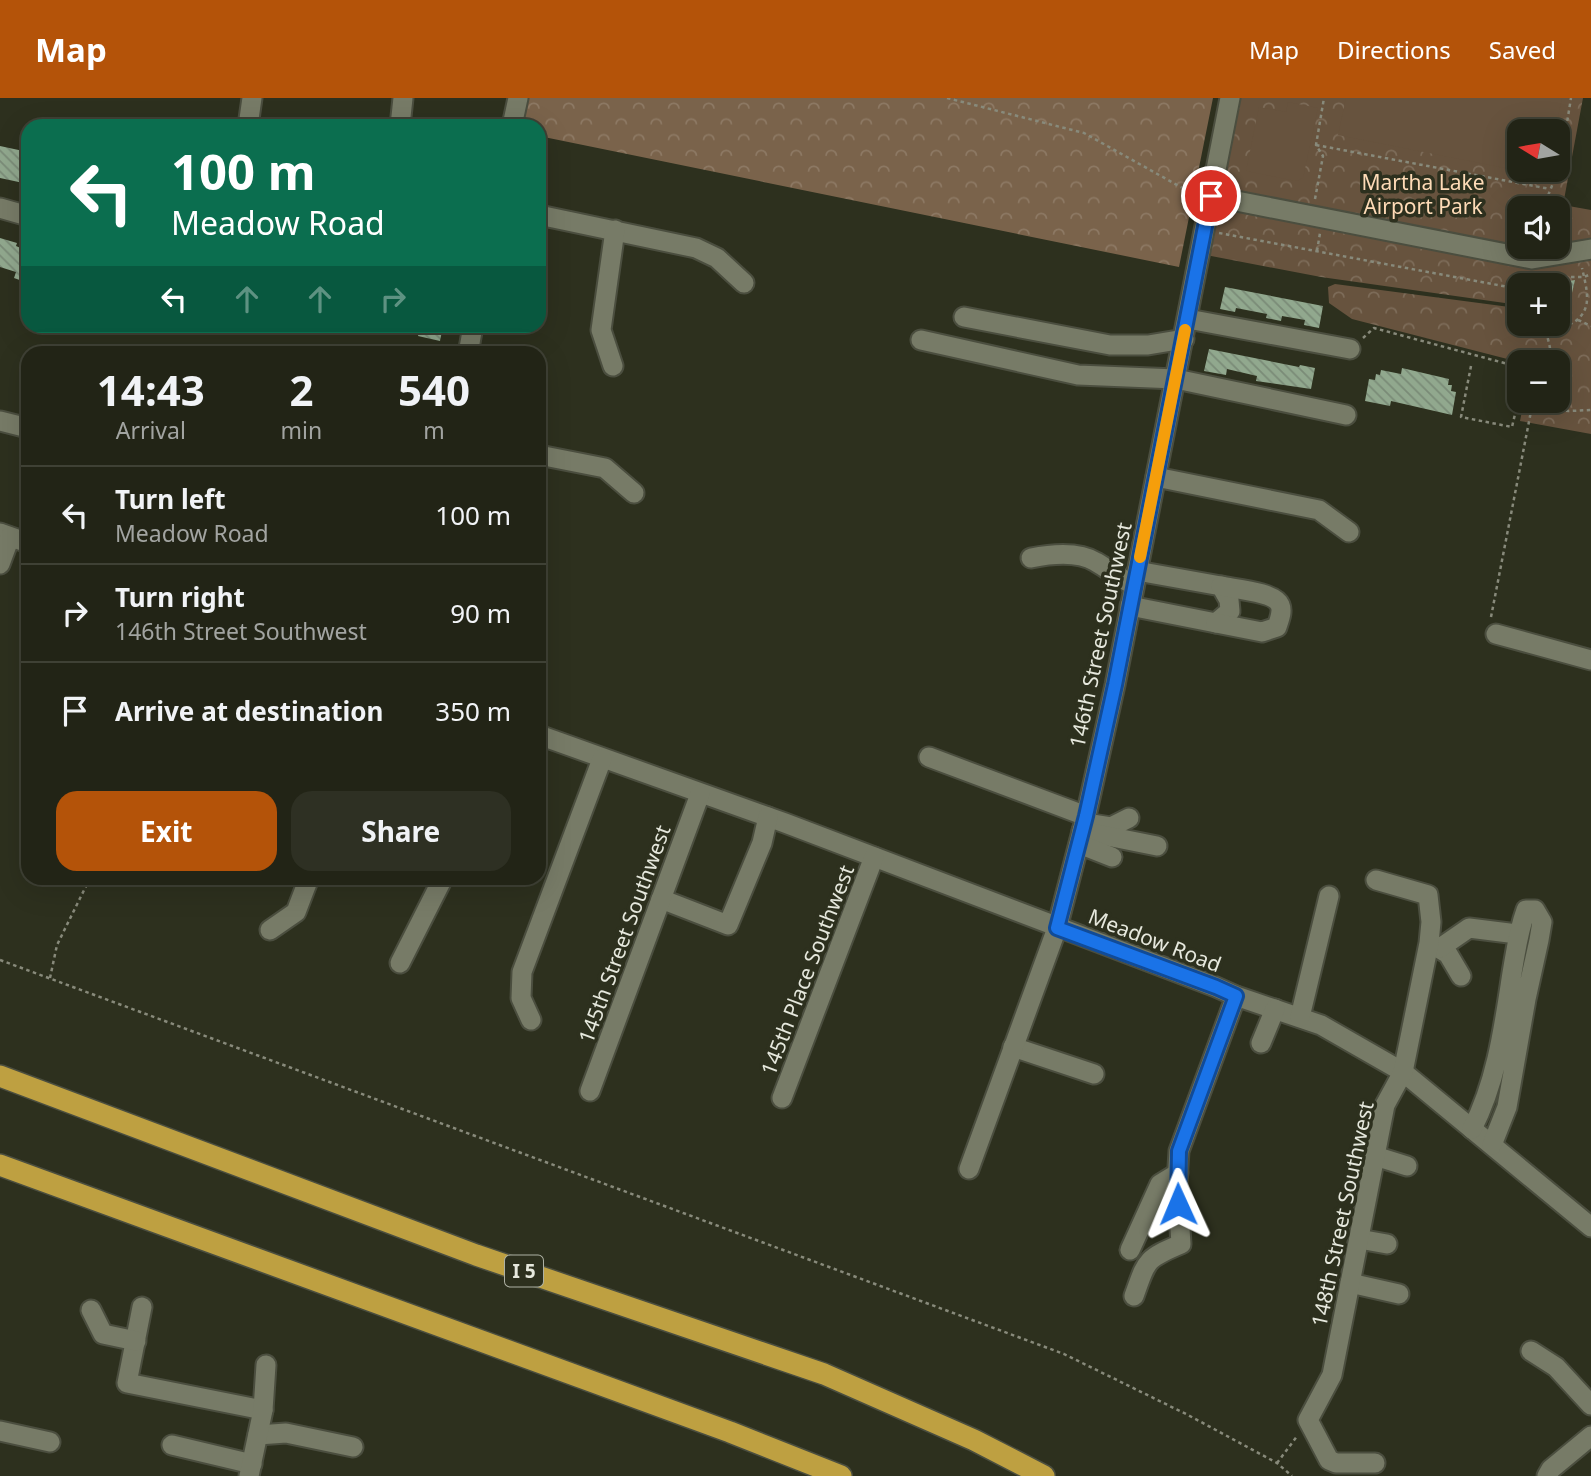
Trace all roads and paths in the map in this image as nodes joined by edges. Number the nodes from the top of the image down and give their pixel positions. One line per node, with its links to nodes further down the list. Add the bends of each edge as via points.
1 (252, 98): 8 (street)
2 (403, 98): 9 (street)
3 (517, 98): 10 (street)
4 (947, 98): 13 (path, via 1084,133 1186,190)
5 (1230, 98): 13 (street, 146th Street Southwest)
6 (1324, 98): 11 (path)
7 (1571, 98): 12 (path, via 1565,148)
8 (249, 119)
9 (401, 119)
10 (513, 119)
11 (1316, 145): 12 (path); 18 (path, via 1323,156 1314,202 1323,203)
12 (1550, 189): 14 (path)
13 (1211, 196): 18 (street); 19 (street, 146th Street Southwest)
14 (1547, 196)
15 (0, 208): 16 (street)
16 (21, 214)
17 (546, 216): 20 (street)
18 (1323, 218): 21 (street, via 1532,259); 22 (path)
19 (1205, 229): 22 (path); 29 (street, 146th Street Southwest)
20 (615, 230): 26 (street, via 696,248 717,258); 37 (street, via 601,330)
21 (1584, 250): 25 (path)
22 (1317, 251): 27 (path)
23 (1591, 274): 25 (path)
24 (1570, 276): 25 (path)
25 (1584, 276): 30 (path, via 1588,299)
26 (744, 283)
27 (1507, 287)
28 (964, 317): 33 (street, via 1110,345)
29 (1188, 319): 33 (street, 146th Street Southwest); 35 (street)
30 (1578, 320): 31 (path); 32 (path)
31 (1570, 324)
32 (1591, 326)
33 (1184, 339): 39 (street, 146th Street Southwest)
34 (921, 341): 39 (street, via 1078,375)
35 (1350, 349): 36 (path, via 1374,328)
36 (1507, 364)
37 (613, 366)
38 (1471, 366): 42 (path, via 1461,417 1513,427)
39 (1176, 379): 44 (street); 48 (street, 146th Street Southwest)
40 (1591, 410): 41 (path)
41 (1570, 411)
42 (1516, 413)
43 (1530, 413): 58 (path, via 1491,619)
44 (1346, 415)
45 (0, 421): 46 (street)
46 (21, 426)
47 (546, 457): 49 (street, via 605,468)
48 (1156, 477): 50 (street, via 1319,510); 54 (street, 146th Street Southwest)
49 (634, 493)
50 (1349, 532)
51 (13, 537): 53 (street)
52 (1031, 558): 54 (street, via 1054,554 1093,559 1116,577)
53 (0, 565)
54 (1135, 578): 55 (street); 56 (street, 146th Street Southwest)
55 (1221, 586): 57 (street, via 1230,611); 57 (street, via 1273,596 1281,615 1277,627 1262,632)
56 (1130, 606): 57 (street); 66 (street, 146th Street Southwest)
57 (1216, 623)
58 (1496, 634): 59 (street)
59 (1591, 660)
60 (546, 739): 62 (street, Meadow Road)
61 (929, 757): 66 (street)
62 (602, 759): 63 (street, Meadow Road); 87 (street, via 522,972 521,998)
63 (700, 794): 64 (street, Meadow Road); 75 (street, 145th Street Southwest)
64 (768, 817): 69 (street, Meadow Road); 75 (street, via 728,925)
65 (1129, 817): 66 (street, via 1111,827)
66 (1083, 828): 67 (street); 68 (street); 76 (street, 146th Street Southwest)
67 (1157, 846)
68 (1112, 857)
69 (874, 858): 76 (street, Meadow Road); 94 (street, 145th Place Southwest)
70 (1376, 880): 79 (street, 148th Street Southwest, via 1428,895)
71 (87, 885): 83 (path, via 57,945)
72 (306, 885): 77 (street, via 296,912)
73 (439, 885): 81 (street)
74 (1329, 896): 86 (street)
75 (661, 899): 93 (street, 145th Street Southwest)
76 (1057, 928): 84 (street, Meadow Road); 89 (street, 146th Street Southwest)
77 (270, 930)
78 (1517, 934): 79 (street, via 1469,928); 95 (street, via 1494,1069); 96 (street, via 1526,910 1535,910 1542,922 1539,940 1507,1107)
79 (1434, 946): 82 (street, via 1448,954); 90 (street, 148th Street Southwest)
80 (0, 960): 83 (path)
81 (400, 963)
82 (1461, 976)
83 (50, 978): 123 (path, via 1052,1349)
84 (1236, 996): 85 (street, Meadow Road); 101 (street, via 1179,1151)
85 (1275, 1009): 86 (street, Meadow Road); 88 (street)
86 (1300, 1017): 90 (street, Meadow Road)
87 (531, 1020)
88 (1261, 1043)
89 (1013, 1046): 91 (street); 100 (street, 146th Street Southwest)
90 (1403, 1072): 95 (street, Meadow Road); 97 (street, 148th Street Southwest, via 1385,1105)
91 (1094, 1074)
92 (0, 1076): 127 (highway, I 5, via 476,1255 824,1374)
93 (590, 1091)
94 (782, 1098)
95 (1472, 1129): 96 (street, Meadow Road)
96 (1492, 1145): 102 (street, Meadow Road)
97 (1375, 1156): 99 (street); 103 (street, 148th Street Southwest)
98 (0, 1166): 126 (highway)
99 (1407, 1166)
100 (969, 1169)
101 (1178, 1173): 105 (street, via 1160,1184); 108 (street, via 1181,1244 1154,1255)
102 (1591, 1227)
103 (1359, 1239): 104 (street); 106 (street, 148th Street Southwest)
104 (1387, 1244)
105 (1130, 1250)
106 (1350, 1283): 107 (street); 116 (street, 148th Street Southwest, via 1332,1375)
107 (1399, 1294)
108 (1134, 1296)
109 (142, 1307): 111 (street)
110 (91, 1310): 111 (street, via 103,1334)
111 (136, 1340): 115 (street, via 127,1383)
112 (1531, 1351): 114 (street, via 1556,1367)
113 (266, 1365): 115 (street)
114 (1591, 1405)
115 (262, 1410): 118 (street)
116 (1308, 1420): 123 (path); 124 (street, via 1329,1460)
117 (0, 1431): 120 (street)
118 (258, 1435): 122 (street, via 286,1433); 125 (street)
119 (1591, 1436): 129 (street)
120 (50, 1443)
121 (172, 1445): 125 (street)
122 (353, 1447)
123 (1277, 1463): 128 (path)
124 (1374, 1463)
125 (251, 1470)
126 (841, 1476)
127 (1044, 1476)
128 (1292, 1476)
129 (1547, 1476)

